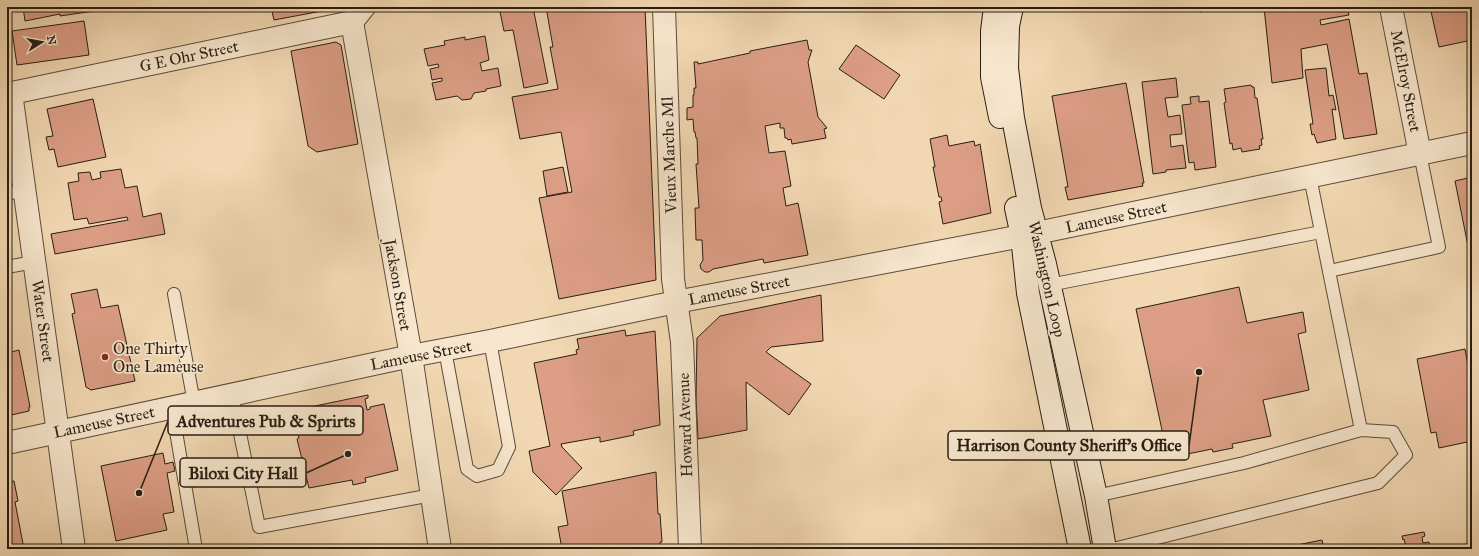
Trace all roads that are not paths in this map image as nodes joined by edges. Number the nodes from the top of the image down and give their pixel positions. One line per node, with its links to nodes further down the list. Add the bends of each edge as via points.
1 (664, 7): 18 (street, Vieux Marche Ml, via 673,279)
2 (995, 7): 12 (street, Washington Loop, via 992,77)
3 (1012, 7): 12 (street, Washington Loop, via 1008,26 1007,68 1013,118 1030,208)
4 (1391, 7): 8 (street, McElroy Street)
5 (358, 14): 6 (street, G E Ohr Street); 21 (street, Jackson Street)
6 (9, 94): 10 (street, Water Street)
7 (1472, 143): 8 (street, Lameuse Street)
8 (1420, 154): 9 (street, Lameuse Street); 15 (lane, via 1439,247)
9 (1310, 177): 11 (lane); 12 (street, Lameuse Street)
10 (16, 192): 13 (street, Water Street)
11 (1321, 232): 15 (lane); 16 (lane)
12 (1029, 234): 16 (street, Washington Loop); 18 (street, Lameuse Street); 28 (street, Washington Loop, via 1028,293)
13 (34, 262): 14 (lane); 26 (street, Water Street)
14 (7, 267)
15 (1329, 271): 25 (lane)
16 (1049, 285): 29 (street, Washington Loop)
17 (174, 294): 23 (lane)
18 (676, 302): 19 (street, Lameuse Street); 34 (street, Howard Avenue, via 682,342)
19 (490, 341): 20 (street, Lameuse Street); 20 (lane, via 509,448 498,470 477,476 467,469)
20 (446, 350): 21 (street, Lameuse Street)
21 (411, 356): 22 (street, Lameuse Street); 30 (street, Jackson Street)
22 (232, 394): 23 (street, Lameuse Street); 30 (lane, via 259,528)
23 (194, 403): 24 (street, Lameuse Street)
24 (172, 408): 26 (street, Lameuse Street); 32 (lane)
25 (1361, 430): 29 (lane, via 1244,463); 37 (lane, via 1393,432 1406,454 1378,483)
26 (58, 432): 27 (street, Lameuse Street); 31 (street, Water Street)
27 (7, 443)
28 (1068, 491): 29 (street); 35 (street, Washington Loop)
29 (1094, 491): 36 (street, Washington Loop)
30 (432, 495): 33 (street, Jackson Street)
31 (74, 549)
32 (196, 549)
33 (440, 549)
34 (690, 549)
35 (1080, 549)
36 (1105, 549)
37 (1113, 549)

